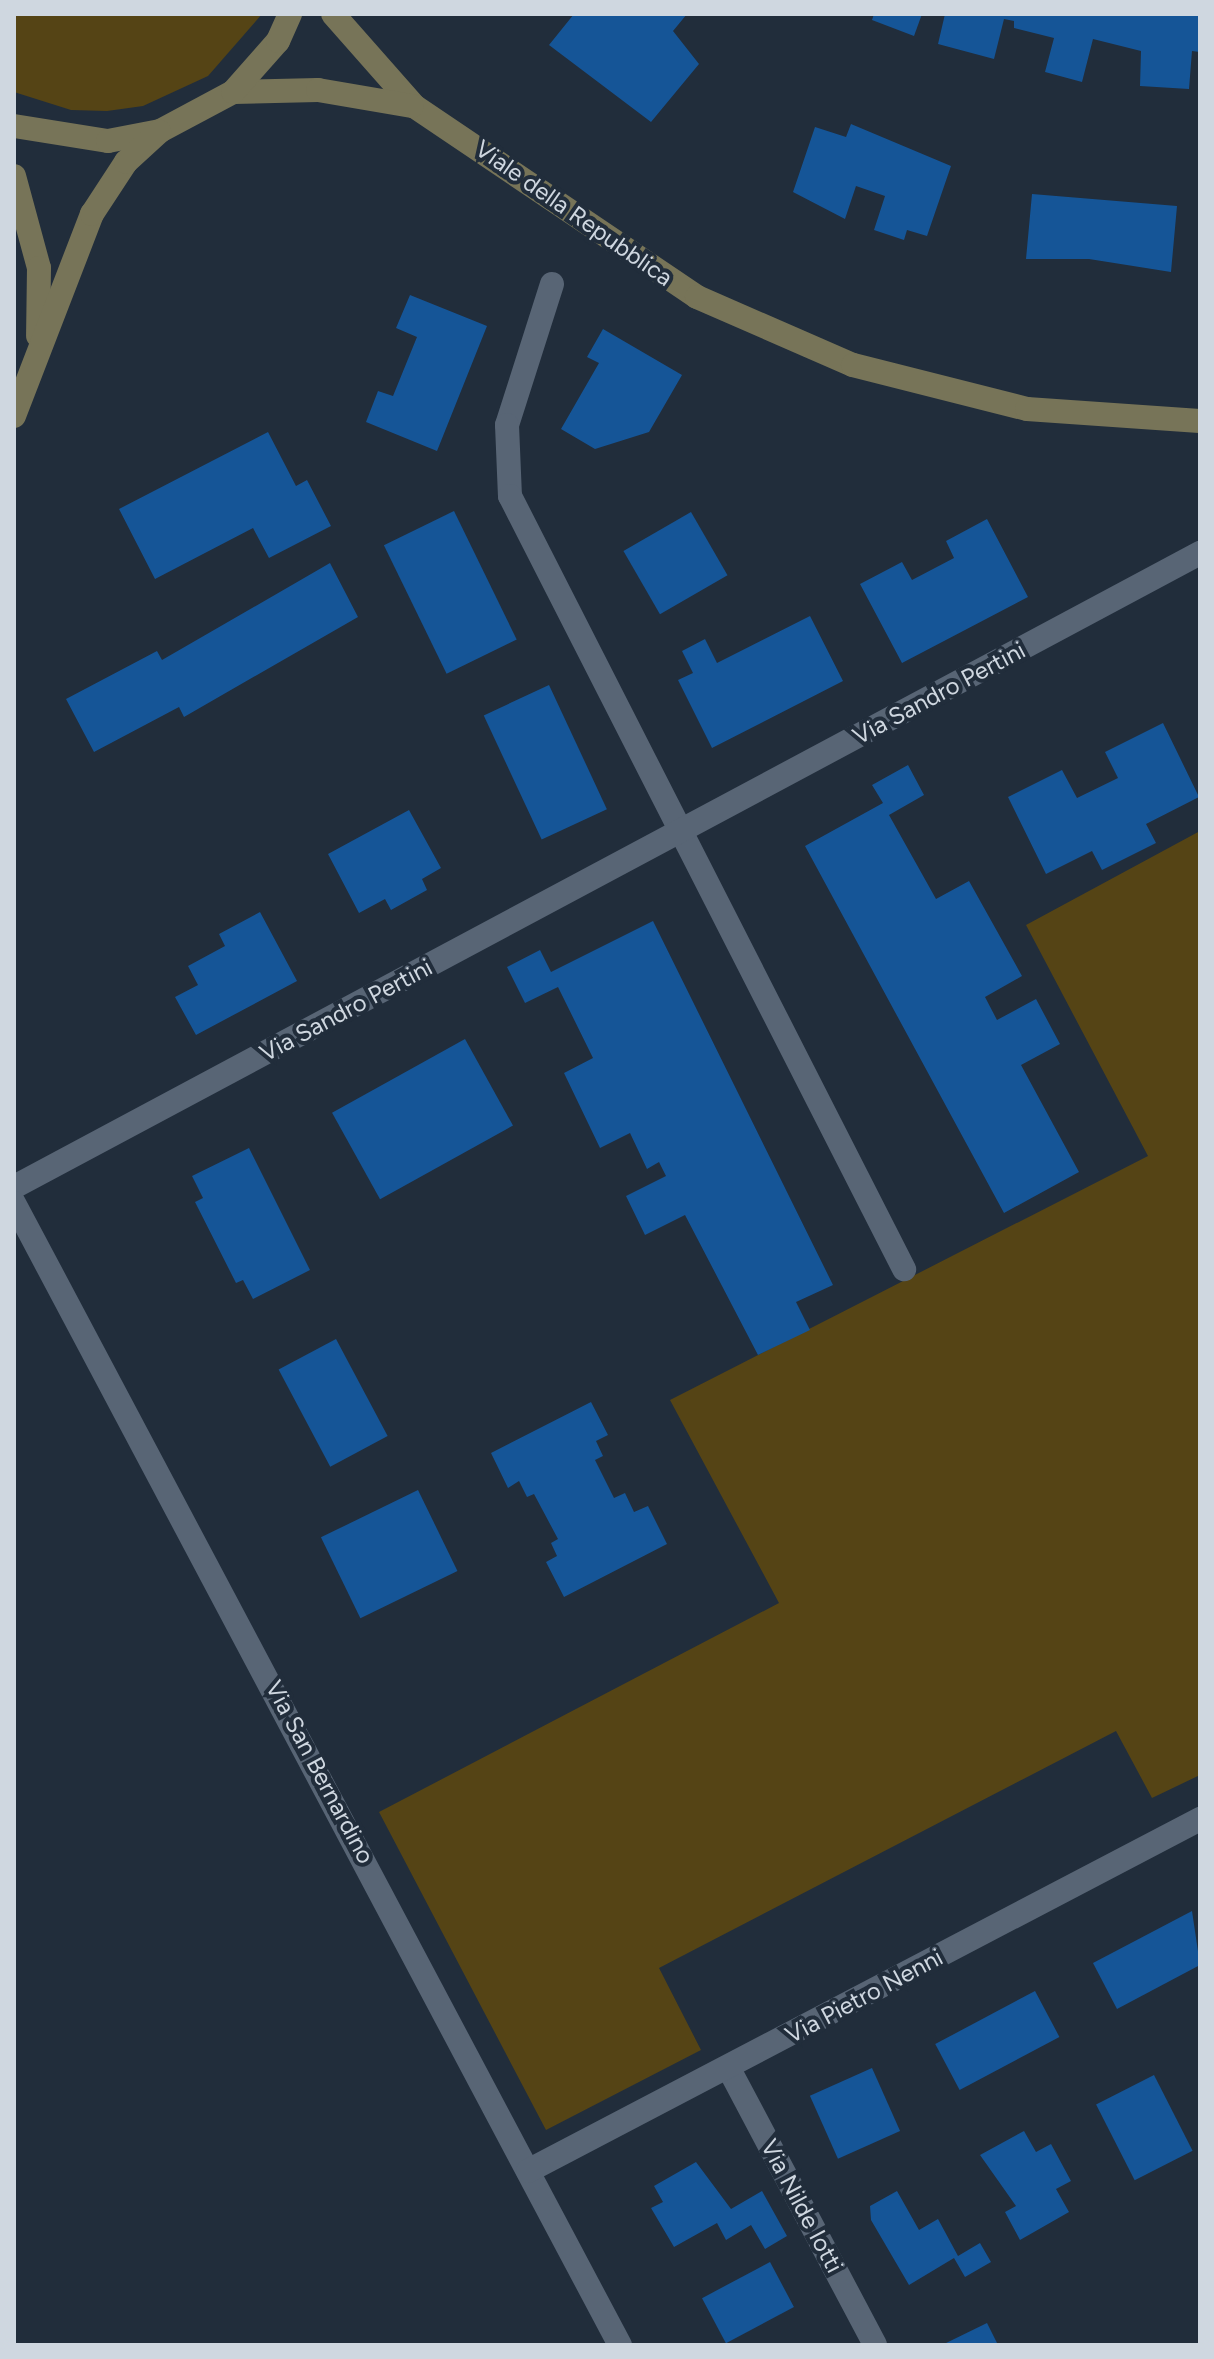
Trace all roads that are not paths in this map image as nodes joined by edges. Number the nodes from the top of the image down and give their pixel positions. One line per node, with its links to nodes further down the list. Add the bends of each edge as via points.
1 (290, 14): 3 (street, via 278,41)
2 (333, 14): 4 (street, Viale della Repubblica)
3 (233, 92): 4 (street, Viale della Repubblica, via 318,90); 6 (street)
4 (414, 106): 11 (street, Viale della Repubblica, via 697,297 853,365 1027,409)
5 (14, 126): 6 (street, via 108,141)
6 (160, 131): 9 (street, via 109,185)
7 (14, 176): 9 (street, via 39,268)
8 (552, 284): 13 (street, via 507,425 510,496)
9 (38, 350): 10 (street)
10 (14, 416)
11 (1200, 421)
12 (1200, 553): 13 (street, Via Sandro Pertini)
13 (679, 833): 14 (street, Via Sandro Pertini); 16 (street)
14 (14, 1187)
15 (14, 1203): 19 (street, Via San Bernardino)
16 (904, 1269)
17 (1200, 1819): 18 (street, Via Pietro Nenni)
18 (728, 2067): 19 (street, Via Pietro Nenni); 21 (street, Via Nilde Iotti)
19 (528, 2171): 20 (street, Via San Bernardino)
20 (620, 2345)
21 (875, 2345)

